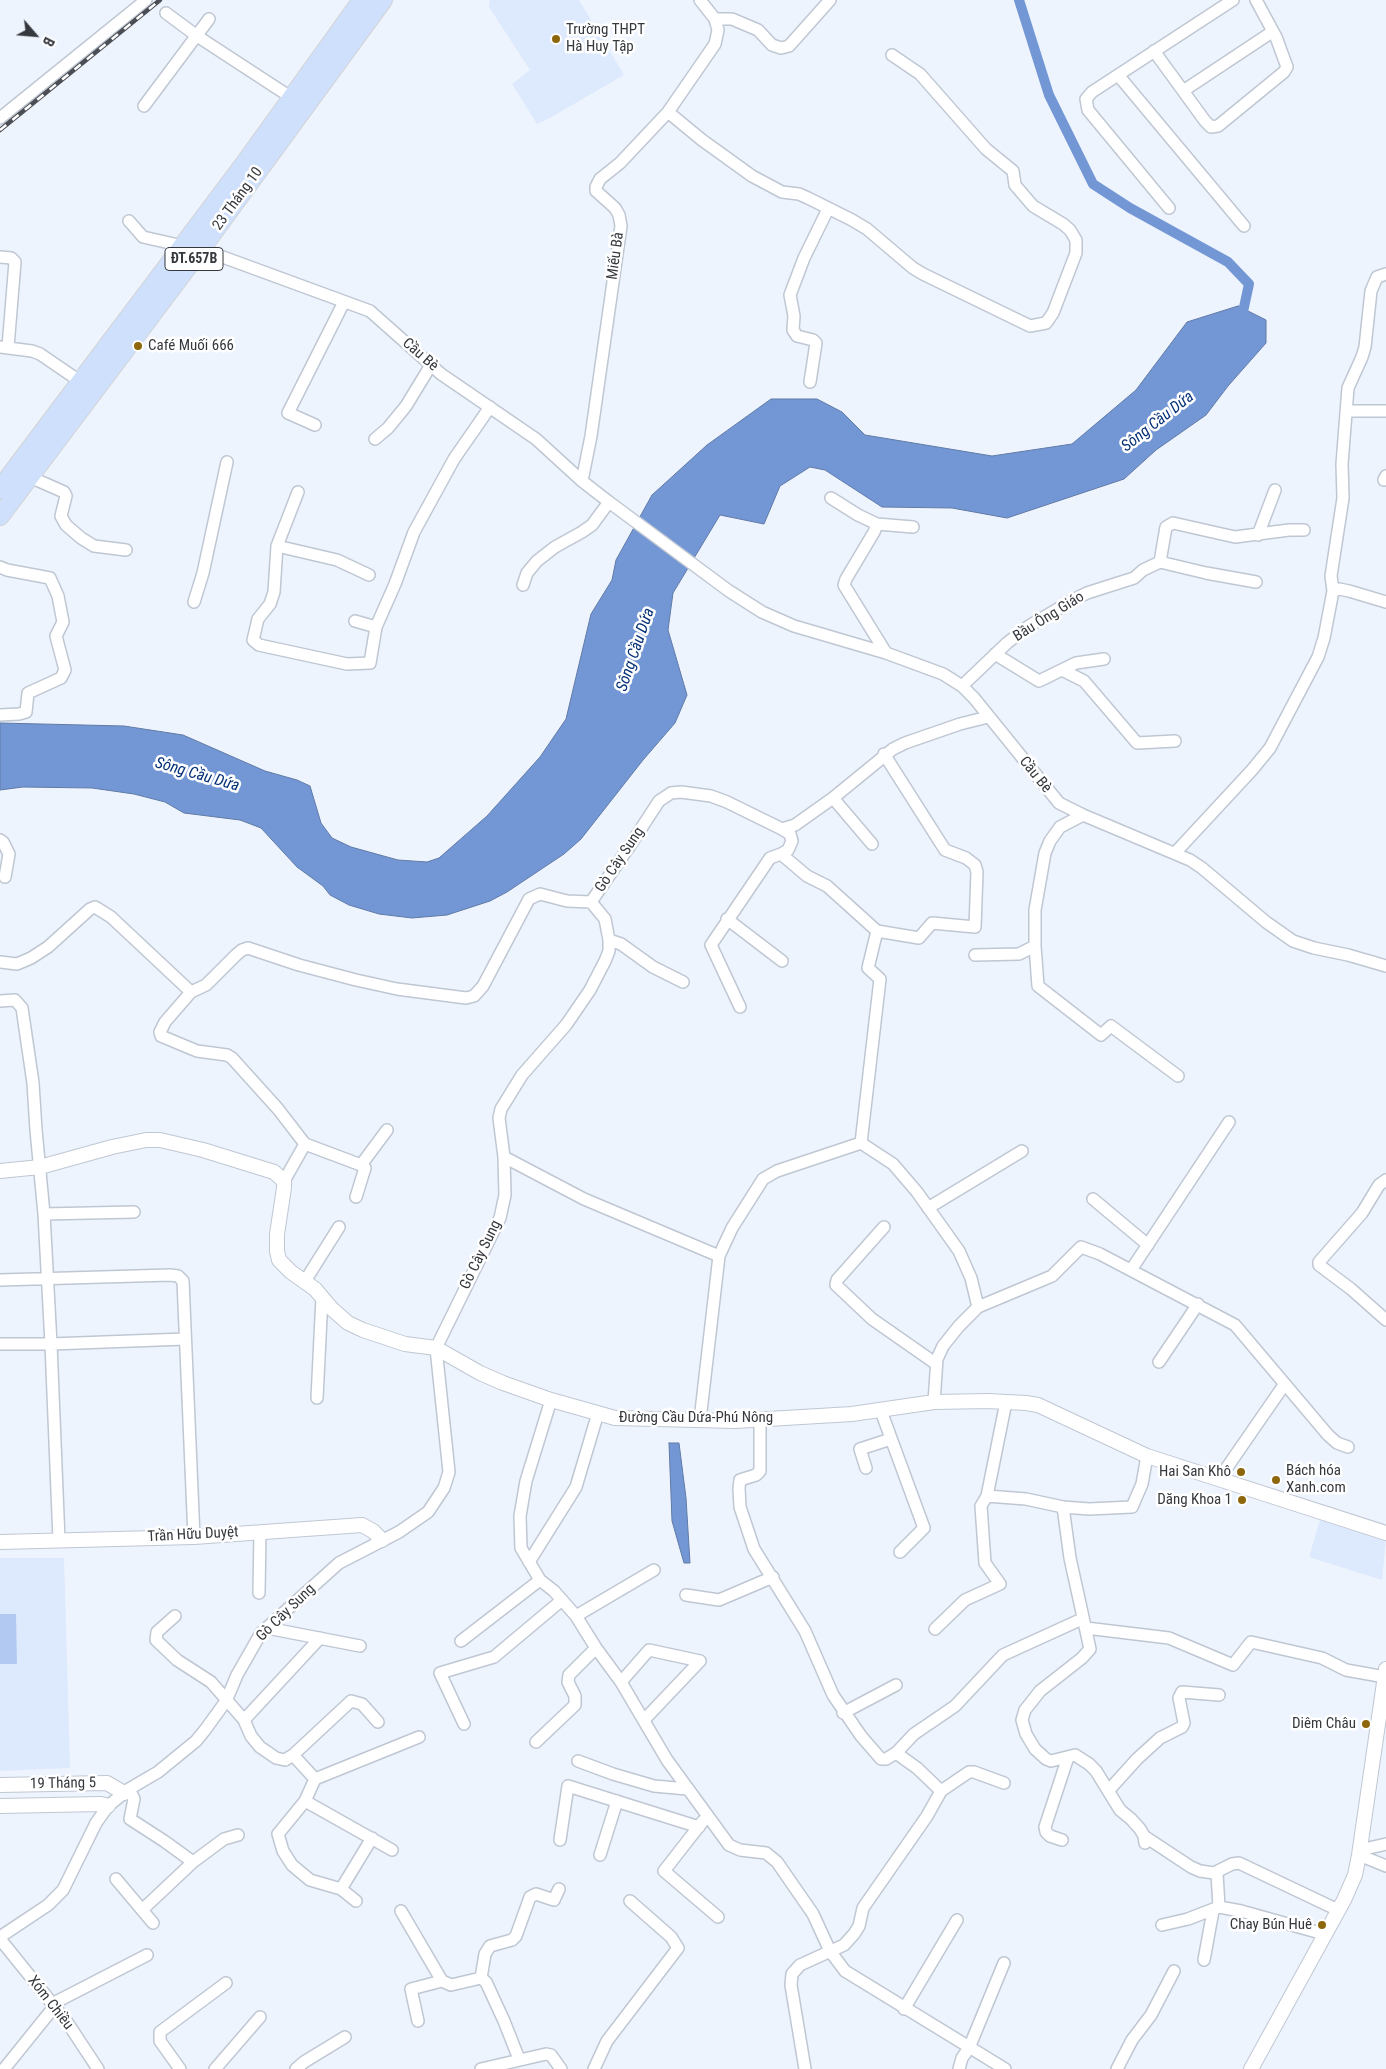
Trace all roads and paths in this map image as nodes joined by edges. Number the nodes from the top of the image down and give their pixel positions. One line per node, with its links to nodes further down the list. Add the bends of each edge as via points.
1 (146, 0): 20 (street)
2 (362, 0): 17 (main road, 23 Tháng 10 / ĐT.657B)
3 (383, 0): 26 (main road, 23 Tháng 10 / ĐT.657B)
4 (700, 0): 10 (street)
5 (830, 0): 10 (street, via 789,46 781,48 772,45 758,30 732,19)
6 (1233, 0): 13 (street)
7 (1256, 0): 11 (street)
8 (166, 13): 12 (street)
9 (209, 19): 12 (street)
10 (715, 19): 19 (street, Miếu Bà, via 718,30 715,44)
11 (1272, 32): 16 (street); 16 (street, via 1287,67 1218,126 1211,127)
12 (197, 36): 17 (street); 18 (street)
13 (1154, 51): 15 (street); 16 (street)
14 (892, 55): 22 (street, via 920,74 986,149 1013,171 1016,185 1033,206 1070,230 1076,240 1076,254 1053,313 1046,323 1030,326 923,274 867,229)
15 (1118, 75): 21 (street, via 1092,92 1086,99 1088,110); 24 (street)
16 (1183, 91)
17 (292, 98): 25 (main road, 23 Tháng 10 / ĐT.657B)
18 (144, 106)
19 (668, 112): 22 (street, via 752,176 782,192 808,198); 41 (street, Miếu Bà, via 626,157 600,179 596,187 596,191 615,208 621,226)
20 (0, 118)
21 (1170, 208)
22 (828, 210): 33 (street, via 790,295 793,330 797,336 816,343)
23 (129, 221): 25 (street, via 143,238)
24 (1244, 226)
25 (184, 246): 26 (main road); 32 (main road, 23 Tháng 10 / ĐT.657B)
26 (201, 249): 29 (street, Cầu Bè); 40 (main road, 23 Tháng 10 / ĐT.657B)
27 (0, 257): 30 (street, via 11,258 15,262)
28 (1386, 274): 35 (street, via 1377,277 1371,292 1365,347 1348,388)
29 (344, 302): 31 (street, Cầu Bè, via 370,311); 37 (street, via 288,413)
30 (4, 347): 32 (street, via 40,354)
31 (431, 365): 34 (street, Cầu Bè); 38 (street, via 406,406)
32 (81, 382): 42 (main road, 23 Tháng 10 / ĐT.657B)
33 (810, 382)
34 (490, 407): 41 (street, Cầu Bè, via 536,440); 63 (street, via 454,459 419,521)
35 (1347, 411): 36 (street); 59 (street, via 1342,464 1343,498 1331,576)
36 (1386, 411)
37 (315, 425)
38 (375, 439)
39 (227, 462): 60 (street)
40 (30, 477): 47 (main road, 23 Tháng 10 / ĐT.657B); 53 (street, via 64,492 61,516 81,538 94,546)
41 (582, 481): 46 (street, Cầu Bè)
42 (0, 489)
43 (1275, 490): 51 (street)
44 (298, 492): 52 (street)
45 (831, 498): 48 (street)
46 (612, 504): 58 (street, via 592,525 555,546 537,561); 64 (street, Cầu Bè, via 729,592 776,619)
47 (0, 516)
48 (877, 524): 49 (street); 64 (street, via 844,585)
49 (913, 527)
50 (1304, 530): 51 (street)
51 (1258, 535): 54 (street, via 1235,537 1173,523 1166,527)
52 (277, 546): 56 (street, via 337,560); 63 (street, via 274,592 270,604 258,619 253,640 259,645 347,664 370,663)
53 (126, 550)
54 (1160, 562): 57 (street); 65 (street, Bầu Ông Giáo, via 1134,578 1087,593 1060,607 1029,626)
55 (0, 567): 69 (street, via 50,578 64,622 56,636 65,670 61,678 28,693 26,712)
56 (369, 575)
57 (1256, 582)
58 (522, 586)
59 (1333, 591): 61 (street, via 1350,591); 78 (street, via 1318,657 1270,748)
60 (194, 602)
61 (1386, 602)
62 (355, 621): 63 (street)
63 (376, 627)
64 (886, 652): 68 (street, Cầu Bè, via 931,668)
65 (995, 654): 67 (street, Bầu Ông Giáo, via 1039,681); 68 (street, Bầu Ông Giáo)
66 (1104, 659): 67 (street, Bầu Ông Giáo)
67 (1062, 670): 71 (street, via 1084,681 1137,743)
68 (962, 686): 70 (street, Cầu Bè)
69 (0, 716)
70 (988, 717): 72 (street, via 905,742); 74 (street, Cầu Bè, via 1053,797)
71 (1175, 741)
72 (884, 754): 73 (street); 83 (street, via 946,850 974,865 977,872 975,927 932,923 919,938)
73 (832, 798): 75 (street, via 795,825); 77 (street)
74 (1083, 815): 78 (street, Cầu Bè); 85 (street, via 1060,827 1045,853 1035,910)
75 (782, 829): 79 (street, via 790,834 792,841 788,850); 81 (street, Gò Cây Sung, via 718,798 671,793 658,800)
76 (0, 840): 80 (street, via 9,854)
77 (872, 844)
78 (1174, 853): 89 (street, Cầu Bè, via 1202,868 1293,941)
79 (781, 854): 82 (street, via 770,858); 83 (street, via 807,876 827,886)
80 (5, 877)
81 (591, 902): 84 (street, Gò Cây Sung, via 605,919); 91 (street, via 567,901 540,894 529,899 483,986 474,996 466,998 356,980 248,948 236,955 206,985)
82 (727, 919): 87 (street); 93 (street, via 711,945)
83 (877, 931): 97 (street, via 868,968 880,980)
84 (609, 940): 90 (street, via 622,944 653,967); 100 (street, Gò Cây Sung, via 609,951 590,990 566,1025 522,1075 501,1109 498,1118)
85 (1034, 946): 86 (street, via 1020,954); 94 (street, via 1038,986 1101,1035 1111,1026)
86 (976, 955)
87 (782, 961)
88 (0, 962): 91 (street, via 17,964 36,955 95,907)
89 (1386, 966)
90 (683, 982)
91 (191, 992): 98 (street, via 165,1022 161,1036 198,1051 232,1058)
92 (0, 1001): 102 (street, via 15,1000 22,1008)
93 (740, 1007)
94 (1178, 1076)
95 (1229, 1122): 113 (street)
96 (387, 1130): 101 (street)
97 (861, 1143): 108 (street, via 893,1164); 114 (street, via 768,1175 740,1215)
98 (305, 1144): 101 (street); 105 (street)
99 (1022, 1151): 108 (street)
100 (504, 1157): 114 (street, via 584,1199); 126 (street, Gò Cây Sung, via 505,1195 500,1218)
101 (361, 1165): 106 (street, via 365,1168)
102 (40, 1167): 103 (street); 105 (street, via 112,1147 160,1140 274,1172); 110 (street)
103 (0, 1170)
104 (1386, 1180): 122 (street, via 1319,1265)
105 (284, 1182): 118 (street, Đường Cầu Dứa-Phú Nông, via 276,1251 279,1260)
106 (356, 1197)
107 (1093, 1199): 113 (street)
108 (928, 1208): 121 (street, via 966,1264)
109 (134, 1212): 110 (street)
110 (44, 1214): 116 (street)
111 (339, 1227): 118 (street)
112 (884, 1227): 128 (street, via 836,1280 836,1285 872,1319)
113 (1148, 1245): 115 (street)
114 (718, 1256): 137 (street)
115 (1131, 1270): 120 (street); 121 (street, via 1081,1247 1052,1276)
116 (49, 1278): 117 (street); 123 (street, via 178,1276 183,1281); 125 (street)
117 (0, 1280)
118 (305, 1281): 119 (street, Đường Cầu Dứa-Phú Nông)
119 (322, 1297): 126 (street, Đường Cầu Dứa-Phú Nông, via 348,1323 363,1330 405,1344); 130 (street)
120 (1198, 1304): 127 (street); 129 (street, via 1235,1325)
121 (978, 1307): 128 (street, via 950,1337)
122 (1386, 1320)
123 (185, 1339): 125 (street); 147 (street)
124 (0, 1344): 125 (street)
125 (51, 1344): 148 (street)
126 (436, 1348): 131 (street, Đường Cầu Dứa-Phú Nông, via 480,1373); 149 (street, Gò Cây Sung, via 449,1472 444,1488 428,1512)
127 (1159, 1362)
128 (935, 1363): 132 (street)
129 (1284, 1385): 139 (street, via 1328,1435); 142 (street)
130 (317, 1398)
131 (551, 1400): 135 (street, Đường Cầu Dứa-Phú Nông); 152 (street, via 526,1481 520,1516 520,1548)
132 (934, 1402): 133 (street, Đường Cầu Dứa-Phú Nông); 134 (street, Đường Cầu Dứa-Phú Nông)
133 (1006, 1402): 140 (street, Đường Cầu Dứa-Phú Nông, via 1038,1405); 143 (street)
134 (881, 1411): 136 (street, Đường Cầu Dứa-Phú Nông); 138 (street)
135 (598, 1413): 137 (street, Đường Cầu Dứa-Phú Nông, via 616,1418); 152 (street, via 576,1487)
136 (760, 1419): 137 (street, Đường Cầu Dứa-Phú Nông); 154 (street, via 760,1470 756,1475 740,1480 740,1507 754,1548)
137 (700, 1420)
138 (891, 1439): 141 (street, via 860,1449); 151 (street, via 924,1528)
139 (1348, 1447)
140 (1147, 1456): 142 (street, Đường Cầu Dứa-Phú Nông); 144 (street, via 1142,1484 1132,1507)
141 (866, 1468)
142 (1219, 1479): 146 (street, Đường Cầu Dứa-Phú Nông)
143 (987, 1496): 144 (street, via 1026,1499); 163 (street, via 981,1506 985,1564 1000,1584 965,1600)
144 (1064, 1507): 161 (street, via 1067,1542)
145 (260, 1532): 147 (street, Trần Hữu Duyệt); 149 (street, Trần Hữu Duyệt, via 362,1526); 156 (street)
146 (1386, 1533)
147 (194, 1537): 148 (street, Trần Hữu Duyệt)
148 (60, 1540): 150 (street, Trần Hữu Duyệt)
149 (382, 1540): 162 (street, Gò Cây Sung, via 339,1563)
150 (0, 1542)
151 (900, 1552)
152 (529, 1562): 155 (street)
153 (654, 1570): 160 (street)
154 (772, 1577): 157 (street, via 719,1600); 173 (street, via 805,1631 832,1695)
155 (540, 1580): 158 (street); 165 (street)
156 (259, 1593)
157 (686, 1595)
158 (562, 1600): 160 (street); 177 (street, via 494,1657 440,1673)
159 (175, 1616): 172 (street, via 157,1632 156,1640 177,1660 211,1682)
160 (576, 1616): 167 (street)
161 (1084, 1623): 168 (street, via 1169,1638 1232,1665 1251,1642 1322,1658 1346,1670); 180 (street, via 1003,1655 955,1706 914,1734); 182 (street, via 1090,1644 1088,1653 1040,1691 1022,1714 1026,1734 1041,1756 1051,1760)
162 (268, 1628): 164 (street); 172 (street, Gò Cây Sung, via 260,1633 252,1646)
163 (936, 1629)
164 (320, 1638): 166 (street); 174 (street)
165 (461, 1641)
166 (360, 1646)
167 (596, 1648): 169 (street); 179 (street, via 569,1675 575,1705)
168 (1385, 1681): 205 (street)
169 (621, 1682): 175 (street); 175 (street, via 649,1650 700,1661)
170 (896, 1685): 173 (street)
171 (1219, 1695): 190 (street, via 1182,1692 1179,1698 1184,1722 1182,1727 1160,1738)
172 (226, 1701): 174 (street); 191 (street, Gò Cây Sung, via 196,1741 158,1772)
173 (844, 1713): 180 (street, via 878,1756 886,1759)
174 (244, 1720): 181 (street, via 260,1747 276,1758 285,1760)
175 (644, 1720): 188 (street)
176 (378, 1722): 181 (street, via 362,1704 351,1701)
177 (464, 1724)
178 (419, 1737): 184 (street)
179 (536, 1742)
180 (896, 1753): 189 (street)
181 (293, 1755): 184 (street)
182 (1068, 1757): 190 (street, via 1075,1755 1089,1764); 202 (street, via 1045,1827 1050,1836)
183 (578, 1761): 188 (street, via 654,1786)
184 (315, 1779): 192 (street)
185 (1004, 1783): 189 (street, via 969,1772)
186 (53, 1784): 187 (street, 19 Tháng 5); 191 (street, 19 Tháng 5, via 107,1783); 194 (street)
187 (0, 1785)
188 (687, 1789): 197 (street)
189 (941, 1790): 225 (street, via 927,1816 863,1908 854,1934 844,1945)
190 (1109, 1790): 209 (street, via 1113,1801 1131,1819 1144,1840 1190,1867)
191 (127, 1791): 196 (street, Gò Cây Sung); 207 (street, via 134,1799 130,1819)
192 (305, 1801): 200 (street); 211 (street, via 278,1834 283,1851 292,1866 310,1880)
193 (617, 1801): 198 (street); 201 (street, via 568,1786); 206 (street)
194 (53, 1805): 195 (street, 19 Tháng 5); 196 (street, 19 Tháng 5)
195 (0, 1806)
196 (108, 1806): 224 (street, Gò Cây Sung, via 62,1890 48,1905)
197 (707, 1816): 198 (street); 225 (street, via 729,1845 740,1850 766,1853 777,1862 812,1914)
198 (698, 1827): 219 (street, via 664,1871)
199 (238, 1836): 207 (street, via 224,1839)
200 (372, 1838): 204 (street); 211 (street)
201 (560, 1840)
202 (1062, 1840)
203 (1386, 1844): 205 (street)
204 (392, 1850)
205 (1359, 1852): 208 (street); 217 (street, via 1351,1885)
206 (600, 1855)
207 (193, 1862): 216 (street)
208 (1386, 1866)
209 (1217, 1873): 215 (street); 217 (street, via 1239,1863)
210 (116, 1879): 216 (street)
211 (341, 1889): 213 (street)
212 (559, 1889): 230 (street, via 554,1900 536,1894 530,1897 516,1936 492,1945 488,1950)
213 (356, 1901)
214 (630, 1901): 247 (street, via 671,1937 678,1948 607,2041)
215 (1216, 1909): 222 (street); 223 (street, via 1242,1911); 227 (street)
216 (142, 1910): 221 (street)
217 (1338, 1910): 223 (street)
218 (401, 1911): 231 (street)
219 (718, 1917)
220 (958, 1920): 234 (street)
221 (152, 1923)
222 (1162, 1925)
223 (1324, 1934): 252 (street)
224 (0, 1938): 233 (street, Xóm Chiều)
225 (830, 1951): 234 (street, via 845,1972); 248 (street, via 800,1965 792,1974)
226 (147, 1955): 233 (street)
227 (1204, 1960)
228 (1004, 1963): 238 (street)
229 (1174, 1970): 251 (street, via 1151,2015 1132,2040)
230 (481, 1978): 231 (street, via 451,1985); 239 (street, via 486,1982)
231 (442, 1981): 236 (street, via 411,1989)
232 (226, 1983): 242 (street, via 160,2032 160,2041)
233 (53, 2006): 240 (street); 241 (street, Xóm Chiều)
234 (904, 2009): 238 (street)
235 (260, 2017): 243 (street)
236 (418, 2020)
237 (345, 2037): 244 (street)
238 (968, 2048): 249 (street); 250 (street)
239 (519, 2059): 245 (street); 246 (street, via 551,2055)
240 (4, 2069)
241 (98, 2069)
242 (180, 2069)
243 (215, 2069)
244 (296, 2069)
245 (481, 2069)
246 (561, 2069)
247 (594, 2069)
248 (805, 2069)
249 (959, 2069)
250 (1005, 2069)
251 (1117, 2069)
252 (1251, 2069)

